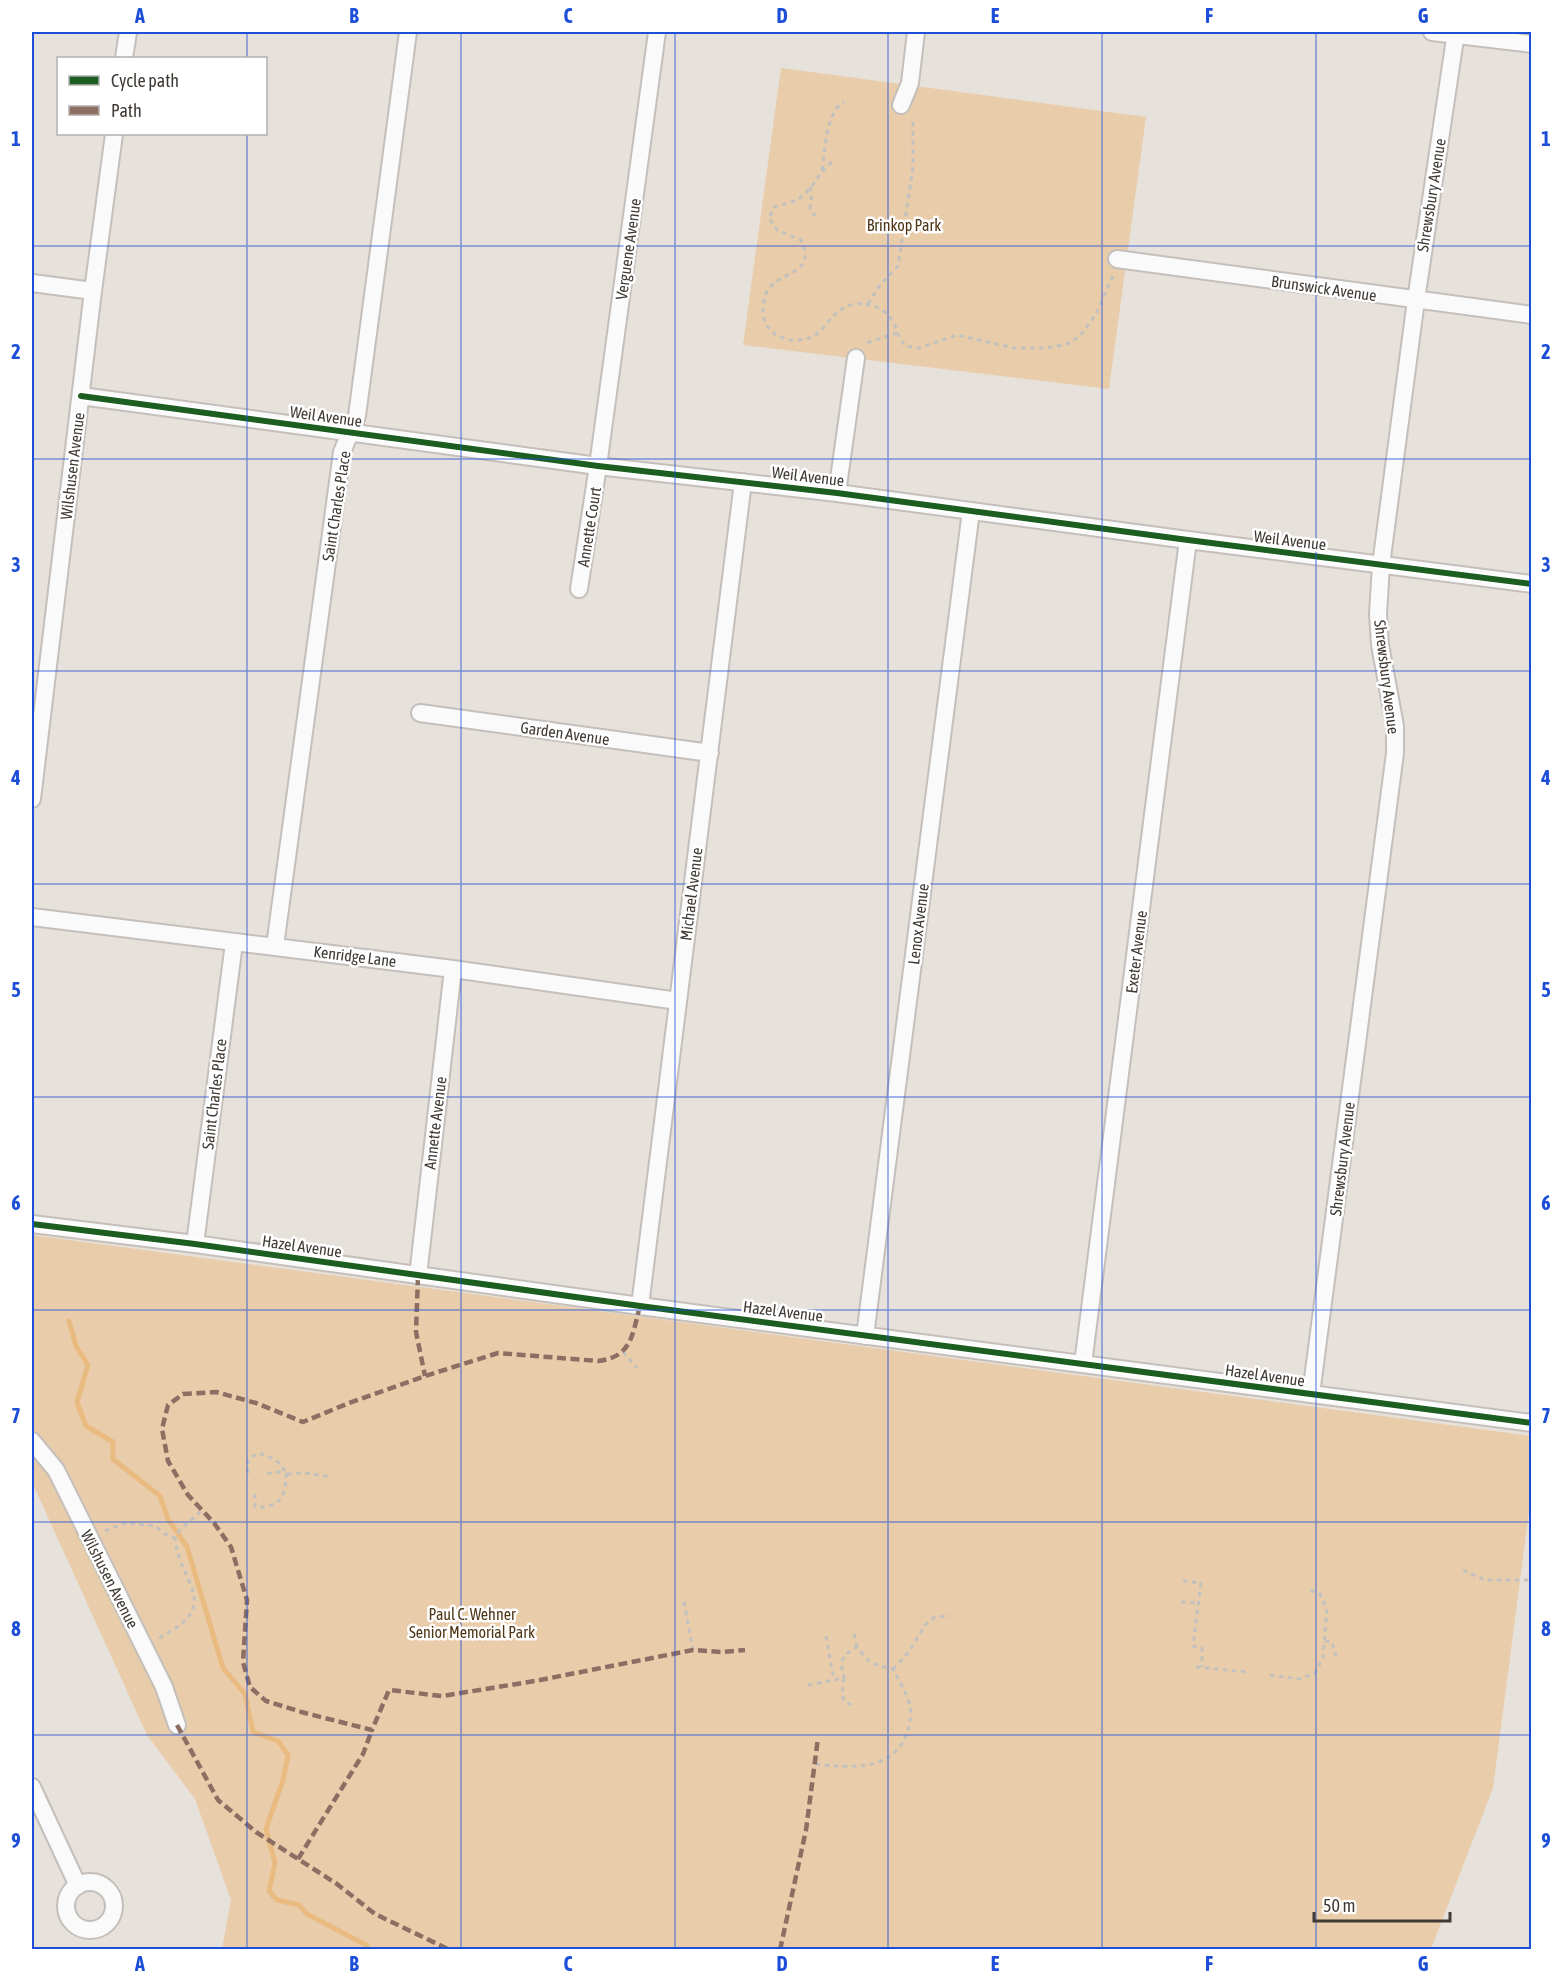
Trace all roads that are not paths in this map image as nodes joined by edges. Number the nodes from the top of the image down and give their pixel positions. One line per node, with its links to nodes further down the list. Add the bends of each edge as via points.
1 (128, 32): 8 (street)
2 (408, 32): 18 (street, Saint Charles Place, via 357,416)
3 (657, 32): 19 (street, Verguene Avenue)
4 (916, 32): 9 (street, via 910,83)
5 (1432, 32): 6 (street)
6 (1456, 33): 7 (street); 14 (street, Shrewsbury Avenue)
7 (1532, 44)
8 (124, 57)
9 (901, 105)
10 (114, 135): 13 (street, Wilshusen Avenue)
11 (1117, 260): 14 (street, Brunswick Avenue)
12 (32, 283): 13 (street)
13 (93, 291): 17 (street, Wilshusen Avenue)
14 (1416, 300): 15 (street, Brunswick Avenue); 24 (street, Shrewsbury Avenue)
15 (1532, 315)
16 (856, 358): 21 (street)
17 (81, 396): 18 (street, Weil Avenue); 29 (street, Wilshusen Avenue)
18 (350, 434): 19 (street, Weil Avenue); 33 (street, Saint Charles Place, via 342,452)
19 (598, 466): 20 (street, Weil Avenue); 26 (street, Annette Court)
20 (743, 482): 21 (street, Weil Avenue); 28 (street, Michael Avenue)
21 (837, 493): 22 (street, Weil Avenue)
22 (971, 512): 23 (street, Weil Avenue); 40 (street, Lenox Avenue)
23 (1188, 540): 24 (street, Weil Avenue); 41 (street, Exeter Avenue)
24 (1381, 565): 25 (street, Weil Avenue); 42 (street, Shrewsbury Avenue, via 1380,645 1395,726 1395,753)
25 (1532, 584)
26 (579, 589)
27 (420, 713): 28 (street, Garden Avenue)
28 (710, 753): 35 (street, Michael Avenue)
29 (35, 755): 30 (street, Wilshusen Avenue)
30 (32, 799)
31 (32, 917): 32 (street, Kenridge Lane)
32 (234, 943): 33 (street, Kenridge Lane); 37 (street, Saint Charles Place)
33 (275, 946): 34 (street, Kenridge Lane)
34 (453, 969): 35 (street, Kenridge Lane); 38 (street, Annette Avenue)
35 (678, 1001): 39 (street, Michael Avenue)
36 (32, 1224): 37 (street, Hazel Avenue)
37 (195, 1244): 38 (street, Hazel Avenue)
38 (418, 1276): 39 (street, Hazel Avenue)
39 (640, 1306): 40 (street, Hazel Avenue)
40 (865, 1336): 41 (street, Hazel Avenue)
41 (1083, 1364): 42 (street, Hazel Avenue)
42 (1311, 1395): 43 (street, Hazel Avenue)
43 (1532, 1423)
44 (32, 1441): 45 (street, Wilshusen Avenue, via 56,1470 164,1687)
45 (177, 1725)
46 (32, 1787): 47 (street)
47 (78, 1886)

